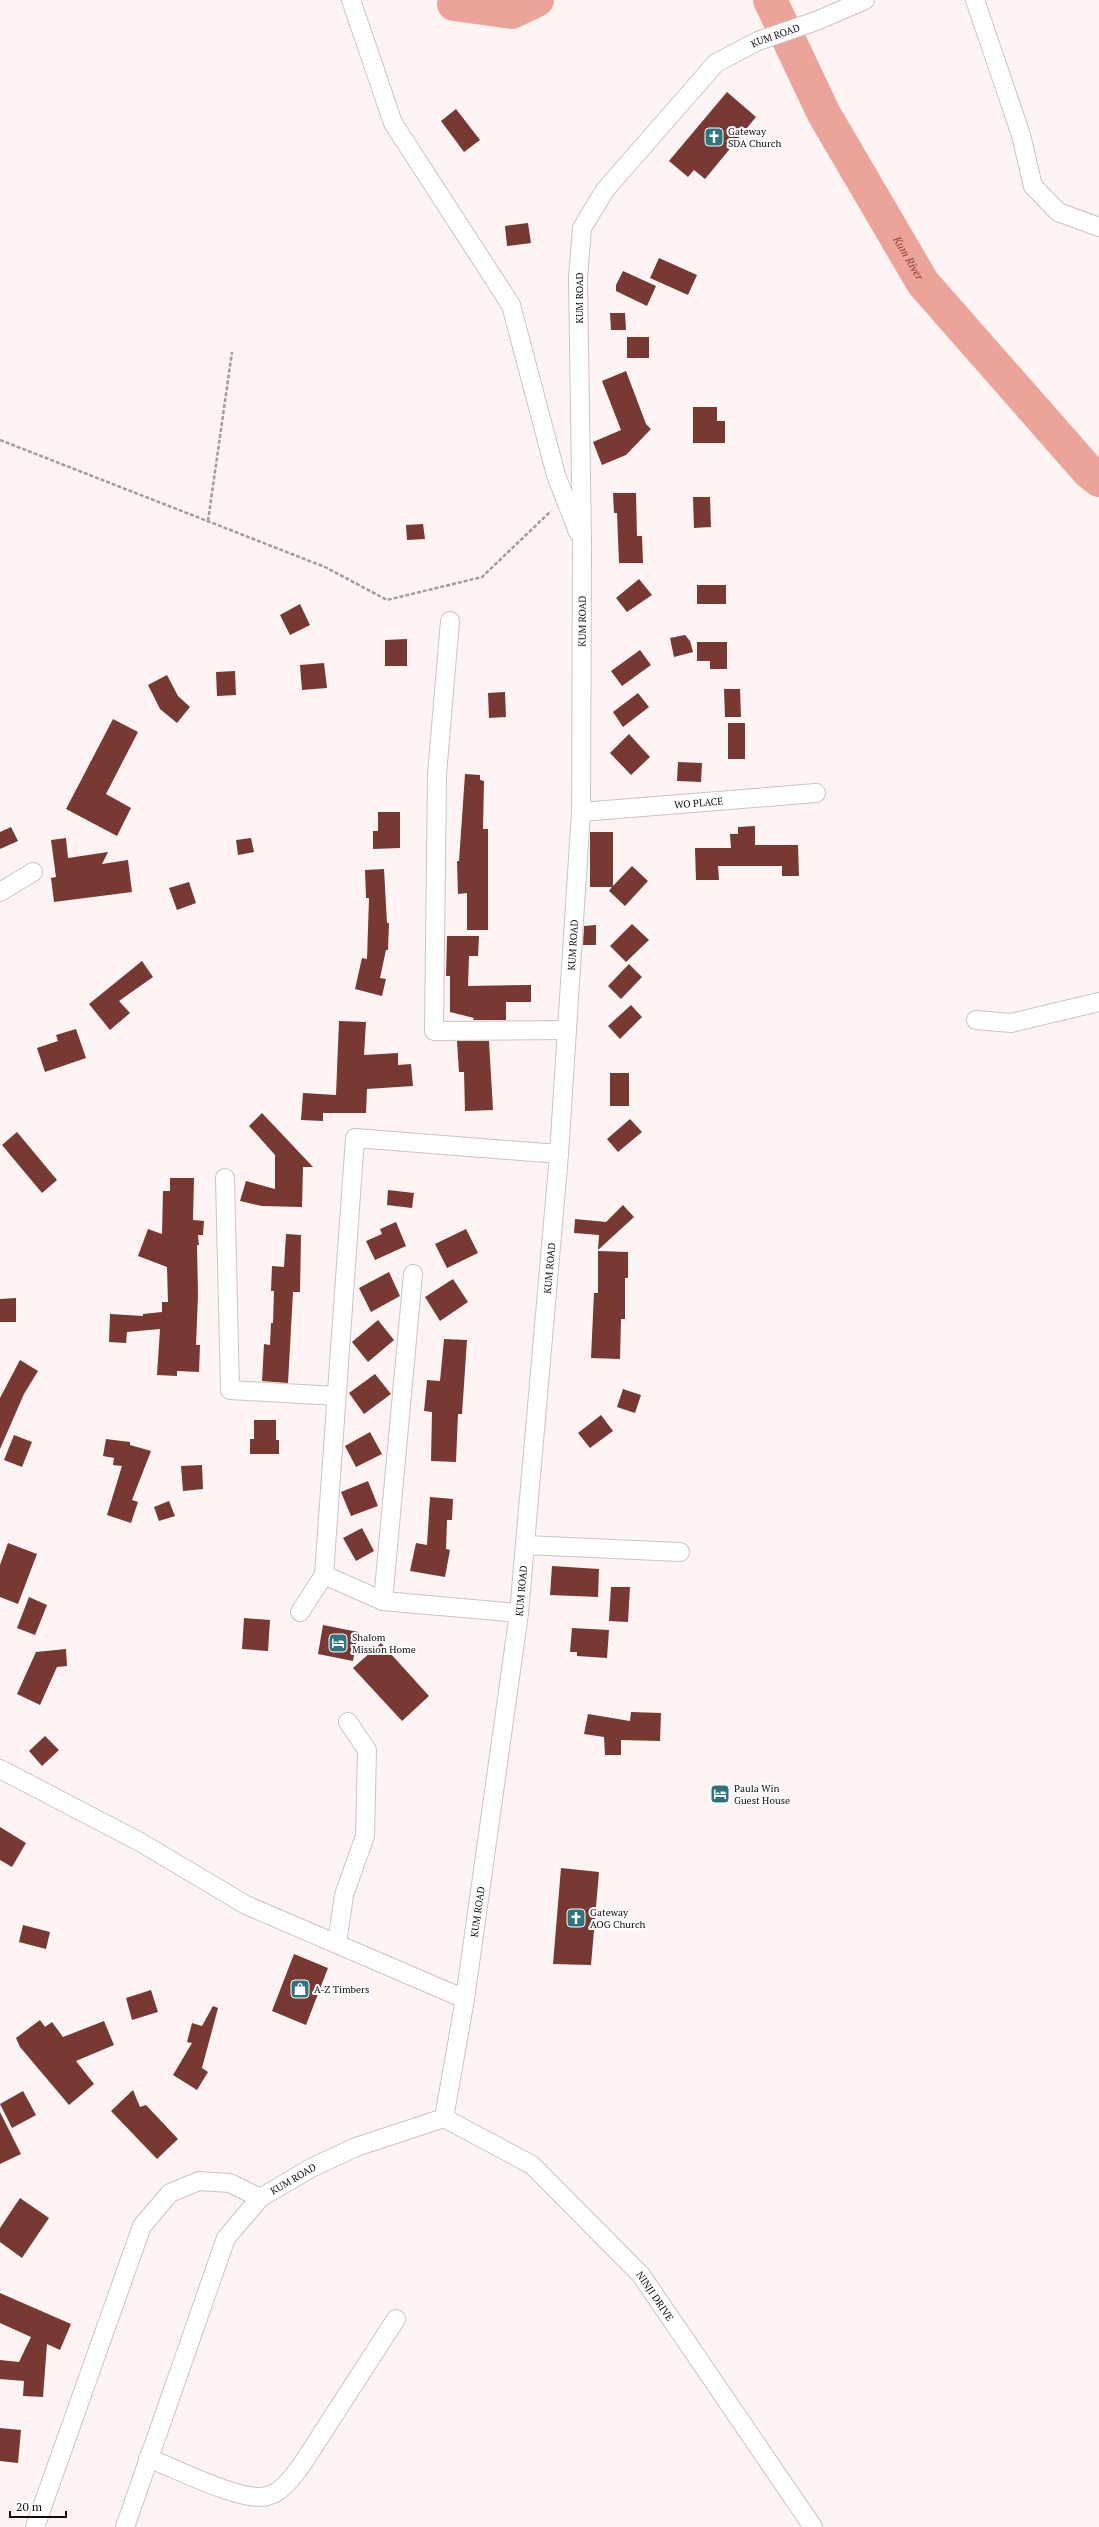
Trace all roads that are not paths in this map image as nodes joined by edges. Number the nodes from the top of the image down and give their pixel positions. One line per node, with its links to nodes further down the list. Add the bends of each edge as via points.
1 (351, 0): 5 (street, via 393,123 511,305 556,475)
2 (865, 0): 5 (street, KUM ROAD, via 816,21 758,41 716,63 605,190 582,228 578,278)
3 (975, 0): 4 (street, via 1021,135 1033,186 1058,212)
4 (1099, 227)
5 (582, 544): 8 (street, KUM ROAD)
6 (450, 621): 13 (street, via 437,774 434,1031)
7 (816, 793): 8 (street, WO PLACE)
8 (581, 812): 13 (street, KUM ROAD)
9 (33, 872): 10 (street)
10 (0, 892)
11 (1099, 1002): 12 (street, via 1011,1023)
12 (976, 1020)
13 (567, 1030): 14 (street, KUM ROAD)
14 (559, 1154): 17 (street, via 355,1138); 18 (street, KUM ROAD)
15 (225, 1178): 17 (street, via 230,1390)
16 (413, 1274): 21 (street)
17 (336, 1396): 20 (street)
18 (525, 1545): 19 (street); 23 (street, KUM ROAD)
19 (680, 1552)
20 (324, 1575): 21 (street); 22 (street)
21 (383, 1601): 23 (street)
22 (300, 1612)
23 (519, 1612): 27 (street, KUM ROAD)
24 (348, 1722): 26 (street, via 367,1750 365,1836 344,1895)
25 (0, 1769): 26 (street, via 140,1842 246,1905)
26 (337, 1943): 27 (street)
27 (465, 1999): 28 (street, KUM ROAD)
28 (444, 2118): 29 (street, KUM ROAD, via 356,2147 311,2168); 34 (street, NINJI DRIVE, via 532,2165 641,2275)
29 (260, 2198): 31 (street, KUM ROAD, via 226,2238); 32 (street, via 230,2183 199,2181 170,2193 142,2226)
30 (396, 2319): 31 (street, via 301,2466 287,2483 268,2496 245,2496)
31 (148, 2458): 33 (street, KUM ROAD)
32 (36, 2527)
33 (125, 2527)
34 (813, 2527)

